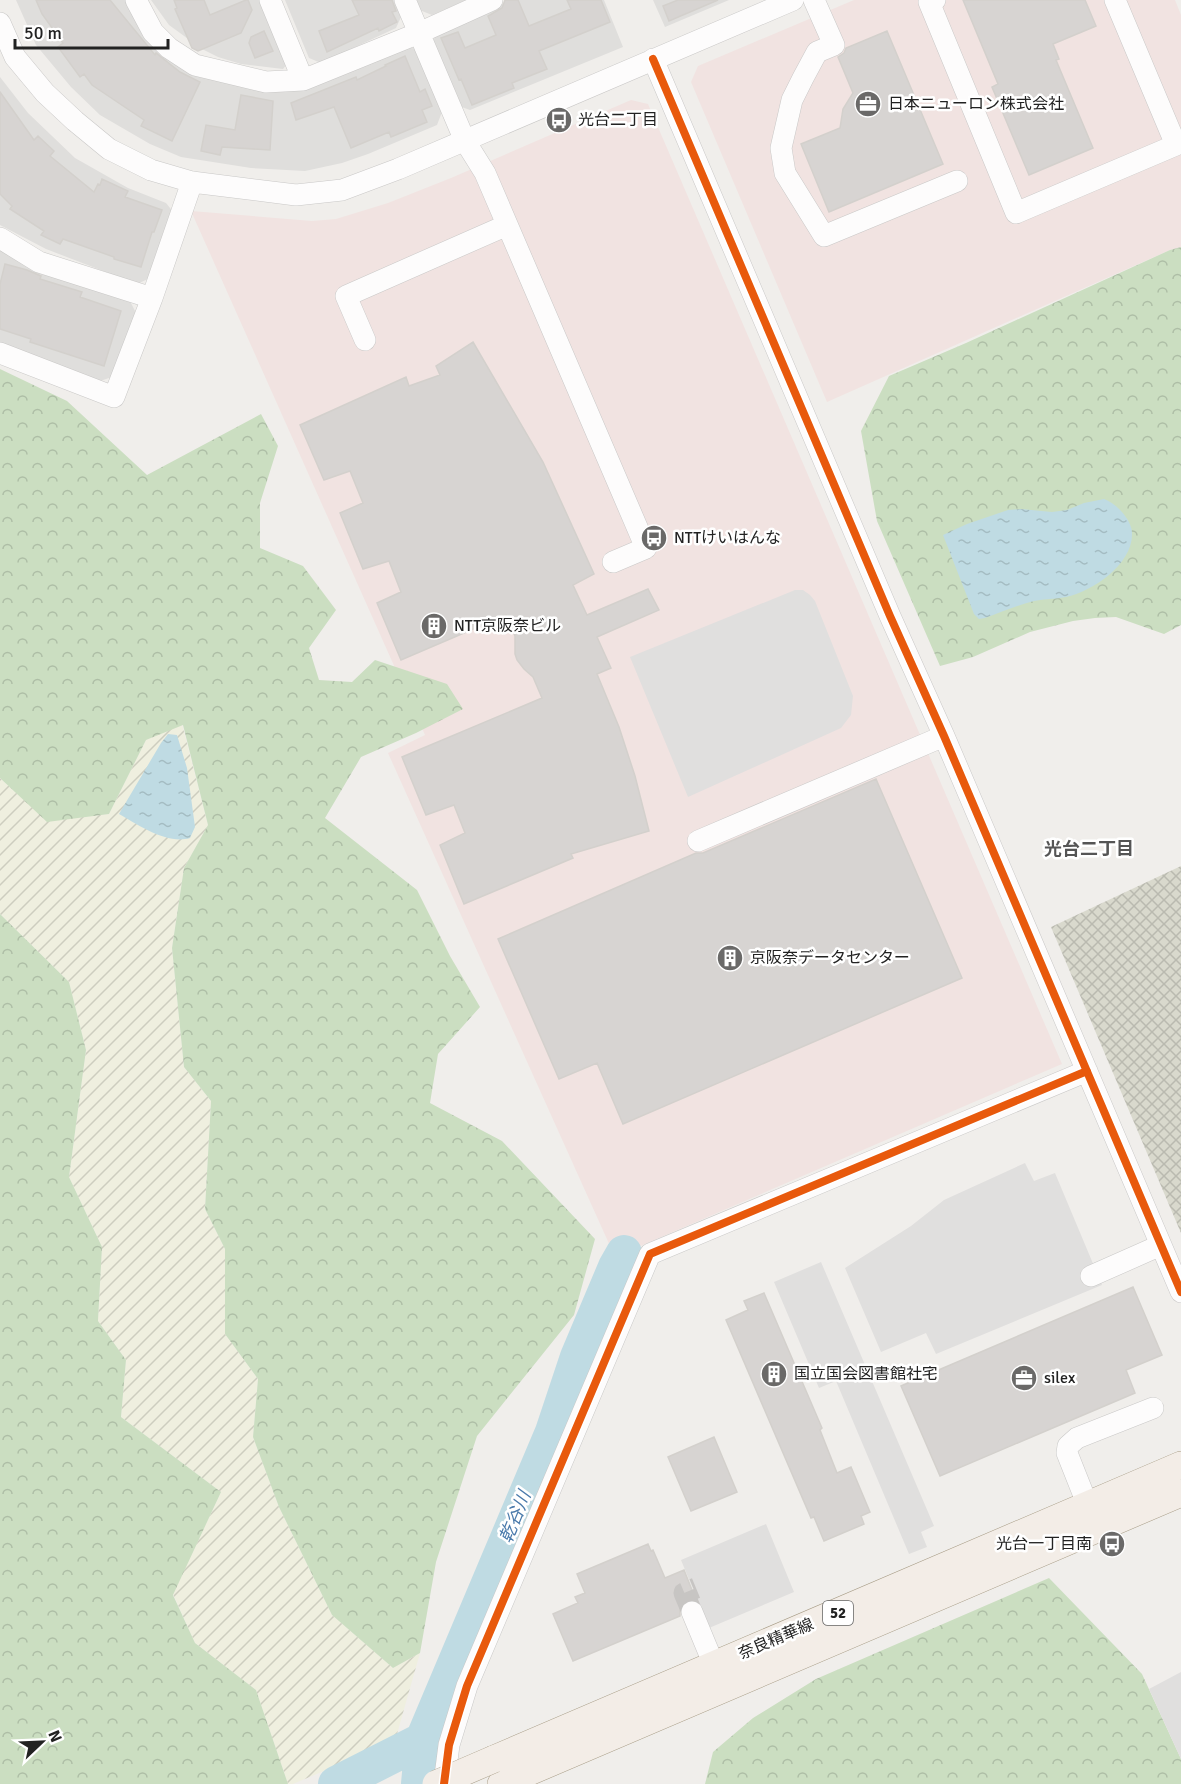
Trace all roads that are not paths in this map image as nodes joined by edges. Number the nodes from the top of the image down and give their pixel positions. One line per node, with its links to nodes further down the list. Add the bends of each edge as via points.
1 (136, 0): 12 (street, via 153,32 195,65 266,82)
2 (270, 0): 12 (street)
3 (405, 0): 10 (street)
4 (492, 0): 10 (street)
5 (793, 0): 11 (street)
6 (814, 0): 14 (street, via 834,45 817,52 802,78 792,100 781,148 785,173 824,236)
7 (935, 0): 8 (street, via 929,2 1016,213 1176,146)
8 (1115, 0)
9 (0, 23): 15 (street, via 15,57 75,122 109,149 151,170)
10 (419, 33): 12 (street); 13 (street)
11 (653, 59): 13 (street); 22 (street)
12 (303, 80)
13 (465, 141): 15 (street, via 342,190 296,195); 16 (street, via 485,172)
14 (957, 181)
15 (192, 182): 18 (street)
16 (507, 225): 19 (street, via 346,296); 21 (street, via 646,548)
17 (0, 238): 18 (street, via 39,262)
18 (152, 298): 20 (street, via 114,398)
19 (365, 340)
20 (0, 353)
21 (613, 562)
22 (944, 736): 23 (street); 24 (street)
23 (698, 841)
24 (1087, 1071): 25 (street); 36 (street, via 650,1254 467,1686 449,1745)
25 (1161, 1245): 26 (street); 27 (street)
26 (1091, 1276)
27 (1181, 1293)
28 (1153, 1408): 31 (street, via 1077,1438 1068,1446 1067,1453)
29 (1181, 1465): 31 (main road, 奈良精華線 / 52)
30 (1181, 1493): 34 (main road, 奈良精華線 / 52)
31 (1088, 1506): 33 (main road, 奈良精華線 / 52)
32 (692, 1612): 33 (street)
33 (714, 1665): 34 (main road, 奈良精華線 / 52)
34 (497, 1772): 35 (main road, 奈良精華線 / 52, bridge)
35 (436, 1784)
36 (444, 1784)

